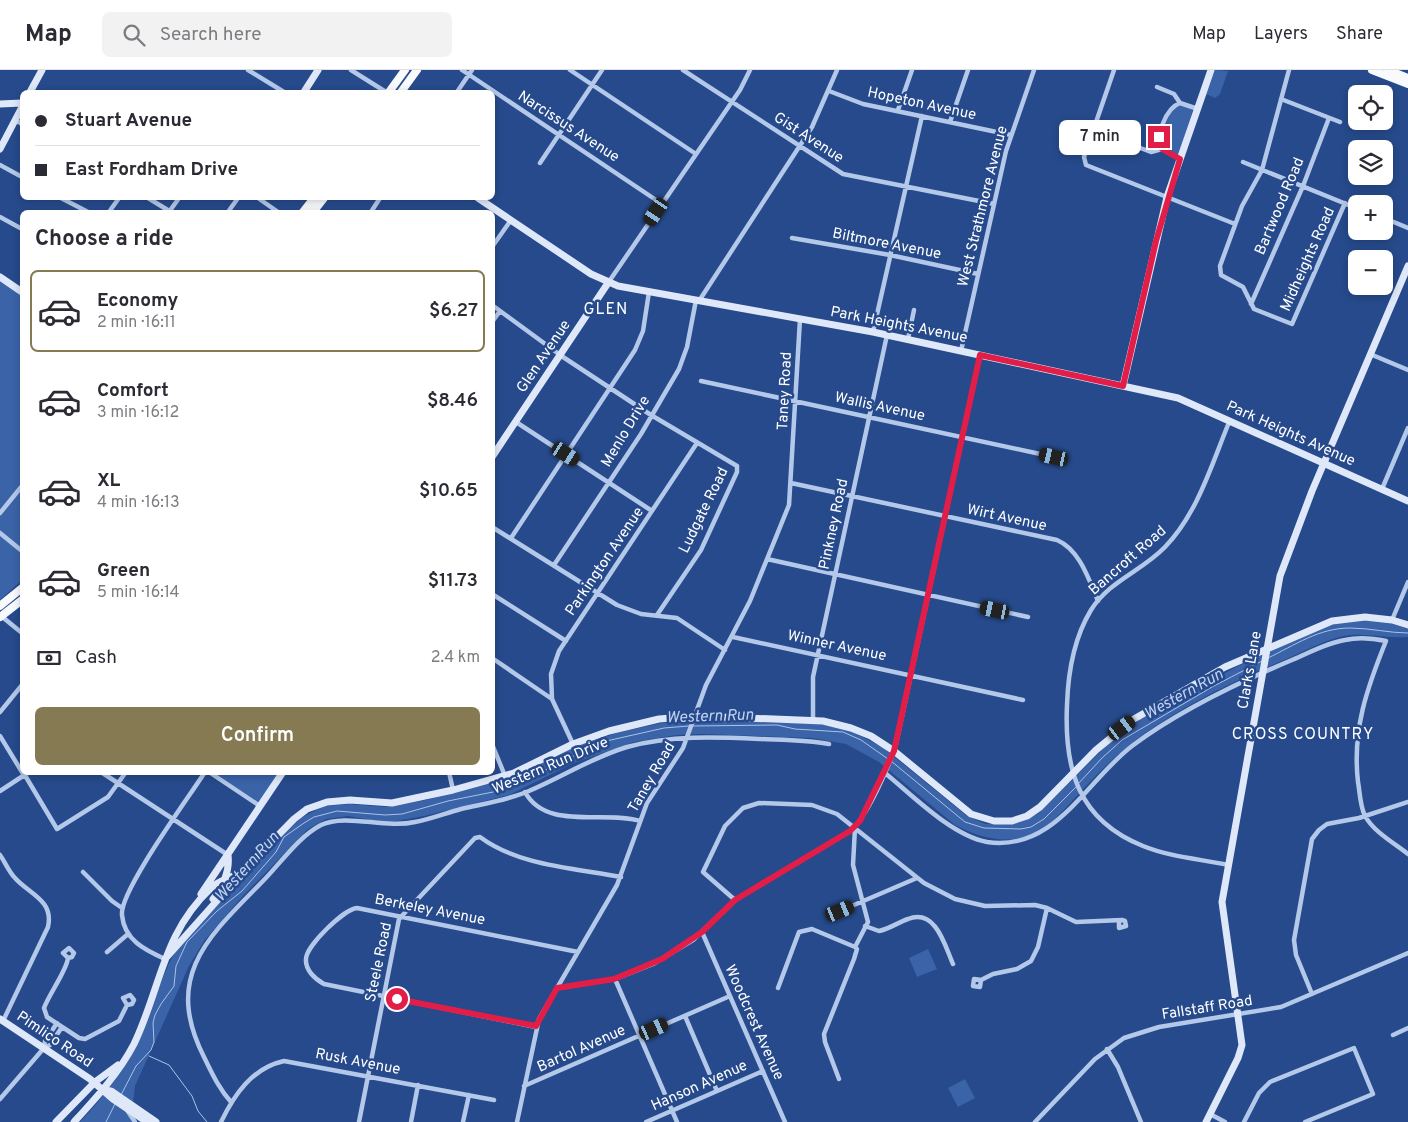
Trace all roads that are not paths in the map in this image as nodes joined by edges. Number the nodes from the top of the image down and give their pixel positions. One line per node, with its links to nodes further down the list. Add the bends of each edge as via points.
1 (42, 70): 27 (main road)
2 (248, 70): 28 (street)
3 (318, 70): 29 (main road)
4 (351, 70): 30 (street)
5 (405, 70): 31 (main road)
6 (417, 70): 32 (main road)
7 (462, 70): 21 (street, Narcissus Avenue)
8 (570, 70): 24 (street)
9 (602, 70): 24 (street)
10 (683, 70): 36 (street, Gist Avenue)
11 (750, 70): 36 (street, Glen Avenue)
12 (837, 70): 34 (street, Menlo Drive)
13 (912, 70): 42 (street)
14 (968, 70): 46 (street)
15 (1034, 70): 50 (street, West Strathmore Avenue)
16 (1114, 70): 64 (street, via 1084,157 1085,163)
17 (1212, 70): 41 (main road)
18 (1289, 70): 35 (street)
19 (1372, 70): 22 (main road)
20 (1388, 70): 23 (main road)
21 (470, 72): 33 (street); 49 (street, Narcissus Avenue)
22 (1396, 79): 23 (main road); 25 (main road)
23 (1408, 79)
24 (592, 84): 49 (street); 55 (street)
25 (1408, 84)
26 (1157, 87): 37 (street, via 1174,94)
27 (31, 90)
28 (281, 90)
29 (305, 90)
30 (385, 90)
31 (390, 90)
32 (402, 90)
33 (458, 90)
34 (829, 91): 42 (street, Hopeton Avenue, via 863,104); 52 (street, Menlo Drive)
35 (1282, 99): 44 (street); 60 (street)
36 (732, 102): 52 (street, Gist Avenue); 55 (street, Glen Avenue)
37 (1180, 103): 41 (street); 54 (street, via 1170,108 1159,137)
38 (0, 104): 39 (main road)
39 (20, 105)
40 (20, 109): 45 (main road)
41 (1198, 109): 56 (main road)
42 (898, 110): 43 (street, Hopeton Avenue)
43 (922, 116): 46 (street, Hopeton Avenue); 62 (street)
44 (1329, 118): 47 (street); 63 (street, Bartwood Road)
45 (15, 120): 48 (street); 53 (main road)
46 (950, 122): 50 (street, Hopeton Avenue)
47 (1340, 122)
48 (20, 123)
49 (559, 134): 58 (street); 72 (street, Narcissus Avenue)
50 (1011, 135): 73 (street, West Strathmore Avenue)
51 (1127, 143): 54 (street, via 1151,152)
52 (800, 146): 62 (street, Gist Avenue, via 843,174); 97 (street, Menlo Drive)
53 (0, 149)
54 (1162, 149): 56 (street)
55 (696, 154): 72 (street, Glen Avenue)
56 (1180, 159): 64 (main road)
57 (1243, 162): 60 (street)
58 (540, 163)
59 (0, 165): 61 (street)
60 (1262, 170): 63 (street); 85 (street)
61 (20, 176)
62 (906, 185): 73 (street, Gist Avenue); 90 (street)
63 (1303, 186): 74 (street); 98 (street, Bartwood Road)
64 (1167, 197): 85 (street); 113 (main road)
65 (65, 200): 76 (street)
66 (118, 200): 77 (street)
67 (151, 200): 78 (street)
68 (261, 200): 79 (street)
69 (312, 200): 80 (main road)
70 (322, 200): 81 (main road)
71 (481, 200): 83 (main road, Park Heights Avenue)
72 (662, 204): 94 (street, Glen Avenue)
73 (994, 204): 92 (street, West Strathmore Avenue)
74 (1345, 204): 75 (street); 98 (street, Midheights Road, via 1292,324 1256,310)
75 (1348, 205)
76 (84, 210)
77 (111, 210)
78 (167, 210)
79 (275, 210)
80 (305, 210)
81 (315, 210)
82 (0, 217): 86 (street)
83 (511, 220): 89 (street); 94 (main road, Park Heights Avenue)
84 (1393, 222): 87 (street)
85 (1235, 224): 98 (street, via 1220,266 1221,275 1243,287)
86 (20, 228)
87 (1408, 228)
88 (792, 238): 90 (street, Biltmore Avenue)
89 (495, 243)
90 (890, 255): 92 (street, Biltmore Avenue); 104 (street)
91 (1408, 266): 109 (main road, Clarks Lane)
92 (978, 274): 107 (street, West Strathmore Avenue)
93 (0, 277): 95 (main road)
94 (608, 283): 96 (main road, Park Heights Avenue); 108 (main road, Glen Avenue)
95 (20, 291)
96 (650, 292): 97 (main road, Park Heights Avenue); 114 (street, via 641,338)
97 (697, 301): 103 (main road, Park Heights Avenue); 116 (street, Menlo Drive, via 682,362)
98 (1251, 304)
99 (495, 307): 101 (street)
100 (914, 310): 106 (street)
101 (500, 311): 102 (street); 108 (street)
102 (495, 318)
103 (800, 319): 104 (main road, Park Heights Avenue); 115 (street, Taney Road)
104 (873, 332): 105 (main road, Park Heights Avenue)
105 (887, 334): 106 (main road, Park Heights Avenue); 117 (street, Pinkney Road)
106 (908, 339): 107 (main road, Park Heights Avenue)
107 (961, 350): 110 (main road, Park Heights Avenue)
108 (561, 354): 114 (street); 119 (main road, Glen Avenue)
109 (1370, 354): 111 (street); 126 (main road, Clarks Lane)
110 (980, 355): 113 (main road, Park Heights Avenue); 121 (street)
111 (1408, 370)
112 (701, 381): 115 (street, Wallis Avenue)
113 (1123, 386): 118 (main road, Park Heights Avenue, via 1188,402)
114 (610, 388): 116 (street); 124 (street)
115 (796, 400): 117 (street, Wallis Avenue); 128 (street, Taney Road)
116 (651, 415): 122 (street); 127 (street, Menlo Drive)
117 (869, 416): 121 (street, Wallis Avenue); 131 (street, Pinkney Road)
118 (1230, 420): 126 (main road, Park Heights Avenue); 148 (street, Bancroft Road, via 1191,511 1177,534 1158,554 1117,582)
119 (516, 422): 123 (main road, Glen Avenue); 124 (street)
120 (1408, 428): 130 (street)
121 (963, 436): 125 (street, Wallis Avenue); 135 (street)
122 (697, 443): 133 (street, Parkington Avenue); 151 (street, Ludgate Road, via 739,465 705,542)
123 (495, 453)
124 (566, 454): 127 (street); 138 (street)
125 (1054, 457)
126 (1324, 463): 130 (main road, Park Heights Avenue); 160 (main road, Clarks Lane, via 1281,568)
127 (608, 482): 133 (street); 141 (street, Menlo Drive)
128 (791, 483): 131 (street, Wirt Avenue); 140 (street, Taney Road, via 789,505)
129 (20, 488): 134 (street)
130 (1382, 489): 132 (main road, Park Heights Avenue)
131 (852, 496): 135 (street, Wirt Avenue); 142 (street, Pinkney Road)
132 (1408, 500)
133 (652, 511): 145 (street, Parkington Avenue)
134 (0, 513)
135 (945, 516): 147 (street); 148 (street, Wirt Avenue, via 1063,543 1080,562)
136 (495, 529): 138 (street)
137 (0, 533): 139 (street)
138 (511, 538): 141 (street)
139 (20, 549)
140 (767, 559): 142 (street); 157 (street, Taney Road)
141 (554, 565): 145 (street)
142 (835, 576): 147 (street); 161 (street, Pinkney Road)
143 (1408, 582): 154 (street)
144 (20, 590): 150 (main road)
145 (598, 593): 151 (street, via 625,609); 158 (street, Parkington Avenue)
146 (495, 596): 158 (street)
147 (928, 596): 153 (street); 164 (street)
148 (1098, 601): 188 (street, Bancroft Road, via 1083,626 1069,678 1066,728)
149 (20, 602): 152 (main road)
150 (0, 606)
151 (657, 615): 159 (street, via 681,620)
152 (1, 616): 156 (street)
153 (1028, 617)
154 (1392, 620): 155 (main road); 160 (main road, via 1365,617 1332,620)
155 (1408, 625)
156 (20, 631)
157 (733, 637): 159 (street, Taney Road); 161 (street, Winner Avenue)
158 (566, 640): 166 (street, Parkington Avenue, via 553,667)
159 (725, 650): 169 (street, Taney Road, via 706,685)
160 (1266, 651): 163 (main road, Clarks Lane); 188 (main road, via 1210,675 1134,720 1096,750)
161 (818, 656): 164 (street, Winner Avenue); 170 (street, Pinkney Road, via 813,677)
162 (495, 660): 166 (street)
163 (1263, 669): 193 (street, via 1148,734 1121,755); 196 (street, via 1337,641 1365,638 1386,641 1367,689 1358,728 1357,771); 203 (main road, Clarks Lane)
164 (910, 675): 167 (street, Winner Avenue); 176 (street)
165 (20, 687): 168 (street)
166 (552, 699): 173 (street)
167 (1023, 700)
168 (0, 712)
169 (694, 719): 170 (main road); 171 (street, Taney Road); 173 (main road, via 623,726)
170 (814, 720): 176 (main road, via 857,730)
171 (688, 735): 174 (street, Western Run Drive); 192 (street, Western Run Drive, via 605,754); 198 (street, Taney Road)
172 (0, 736): 177 (street)
173 (573, 744): 187 (main road)
174 (829, 744)
175 (495, 751): 187 (street)
176 (892, 754): 178 (street); 188 (main road, via 966,810 994,821 1012,821 1031,814)
177 (20, 766)
178 (885, 773): 193 (street, via 956,829 988,842 1015,842 1038,835); 199 (street)
179 (22, 775): 191 (street)
180 (26, 775): 189 (street, via 57,829 108,797)
181 (105, 775): 189 (street)
182 (124, 775): 189 (street)
183 (203, 775): 197 (street)
184 (213, 775): 195 (street)
185 (281, 775): 195 (main road)
186 (450, 775): 190 (street)
187 (505, 776): 190 (main road)
188 (1074, 777): 193 (street, Bancroft Road)
189 (118, 784): 197 (street)
190 (453, 790): 204 (main road, via 392,803 340,800 315,806 294,819)
191 (0, 791)
192 (525, 792): 198 (street, via 532,803 544,811 577,818 615,816); 259 (street, Western Run Drive, via 493,804 460,809 408,824 380,825 348,820 324,824 309,833 216,930 200,954 190,978 187,1006 194,1036 218,1084)
193 (1082, 796): 203 (street, Bancroft Road, via 1108,824 1142,846)
194 (1408, 802): 196 (street)
195 (260, 806): 202 (main road)
196 (1366, 816): 200 (street, via 1375,828); 232 (street, via 1327,824 1310,844 1294,940 1296,955)
197 (174, 820): 202 (street); 211 (street, via 135,878)
198 (640, 821): 206 (street, Taney Road)
199 (855, 828): 207 (street); 209 (street); 209 (street, via 837,814 819,806 764,802 737,812 729,820 703,872); 210 (street, via 853,865)
200 (1408, 854)
201 (0, 855): 238 (street, via 14,878 38,897 49,914 48,926)
202 (228, 855): 208 (main road); 215 (main road)
203 (1228, 864): 236 (main road, Clarks Lane, via 1222,909)
204 (247, 867): 208 (main road); 217 (main road)
205 (83, 872): 211 (street)
206 (621, 877): 214 (street, Steele Road, via 514,856 478,837); 223 (street, Taney Road)
207 (917, 878): 210 (street); 212 (street, via 944,894 977,905)
208 (224, 880): 215 (main road, via 210,889); 217 (main road, via 218,894)
209 (735, 900): 219 (street)
210 (863, 901): 213 (street); 218 (street, via 868,918)
211 (122, 908): 220 (street)
212 (1047, 908): 216 (street, via 1076,922); 229 (street, via 1038,947 1031,961 1017,969)
213 (840, 911)
214 (402, 916): 223 (street, Berkeley Avenue); 233 (street, Steele Road); 233 (street, Berkeley Avenue, via 363,909 348,910 310,949 306,958 306,965 314,978 324,984)
215 (182, 921): 226 (main road)
216 (1118, 921)
217 (194, 925): 226 (main road)
218 (865, 926): 221 (street); 227 (street, via 879,931 914,917 927,919 938,930)
219 (702, 932): 228 (street, via 653,964); 234 (street, Woodcrest Avenue)
220 (128, 934): 222 (street); 226 (street, via 144,949)
221 (855, 947): 231 (street, via 812,929 799,932); 249 (street, via 854,959 824,1034 824,1042)
222 (107, 952)
223 (578, 952): 230 (street, Taney Road)
224 (1408, 953): 232 (street, Fallstaff Road)
225 (68, 958): 239 (street, via 66,969 59,976 44,1008 45,1015)
226 (166, 959): 246 (main road)
227 (953, 964)
228 (614, 979): 230 (street); 243 (street)
229 (981, 980)
230 (557, 988): 240 (street, Taney Road)
231 (778, 988)
232 (1312, 994): 236 (street, Fallstaff Road, via 1276,1008)
233 (384, 996): 240 (street); 248 (street, Steele Road)
234 (730, 996): 237 (street, Bartol Avenue); 247 (street, Woodcrest Avenue)
235 (127, 1005): 239 (street, via 119,1021 85,1039)
236 (1238, 1014): 245 (street, Fallstaff Road, via 1145,1030); 261 (main road, Clarks Lane, via 1241,1051)
237 (685, 1016): 243 (street, Bartol Avenue); 254 (street)
238 (2, 1020): 244 (main road, Pimlico Road)
239 (59, 1025): 244 (street, via 50,1045)
240 (536, 1026): 252 (street, Taney Road)
241 (1408, 1028): 242 (street)
242 (1393, 1034)
243 (639, 1036): 252 (street, Bartol Avenue); 260 (street)
244 (44, 1048): 250 (main road, Pimlico Road); 256 (street)
245 (1106, 1049): 262 (street, Fallstaff Road); 277 (street, via 1118,1067)
246 (126, 1058): 250 (main road); 253 (main road)
247 (763, 1071): 254 (street, Hanson Avenue); 274 (street, Woodcrest Avenue)
248 (368, 1076): 251 (street, Rusk Avenue); 259 (street, Rusk Avenue, via 284,1061 258,1073); 268 (street, Steele Road)
249 (839, 1079)
250 (95, 1082): 253 (main road, Pimlico Road); 263 (main road)
251 (418, 1085): 255 (street, Rusk Avenue); 269 (street)
252 (524, 1086): 271 (street, Taney Road)
253 (104, 1089): 258 (main road, Pimlico Road); 264 (main road)
254 (718, 1091): 260 (street, Hanson Avenue)
255 (468, 1095): 257 (street, Rusk Avenue); 270 (street)
256 (0, 1100)
257 (494, 1100)
258 (120, 1101): 265 (street); 266 (main road, Pimlico Road)
259 (231, 1102): 267 (street, Rusk Avenue)
260 (672, 1111): 272 (street, Hanson Avenue); 273 (street)
261 (1210, 1114): 278 (main road, Clarks Lane); 279 (street)
262 (1040, 1117): 275 (street, Fallstaff Road); 276 (street)
263 (56, 1122)
264 (74, 1122)
265 (136, 1122)
266 (152, 1122)
267 (222, 1122)
268 (359, 1122)
269 (411, 1122)
270 (464, 1122)
271 (517, 1122)
272 (646, 1122)
273 (677, 1122)
274 (785, 1122)
275 (1035, 1122)
276 (1044, 1122)
277 (1141, 1122)
278 (1206, 1122)
279 (1225, 1122)
280 (1244, 1122): 281 (street, via 1259,1093 1270,1082 1354,1048 1372,1094)
281 (1305, 1122)

